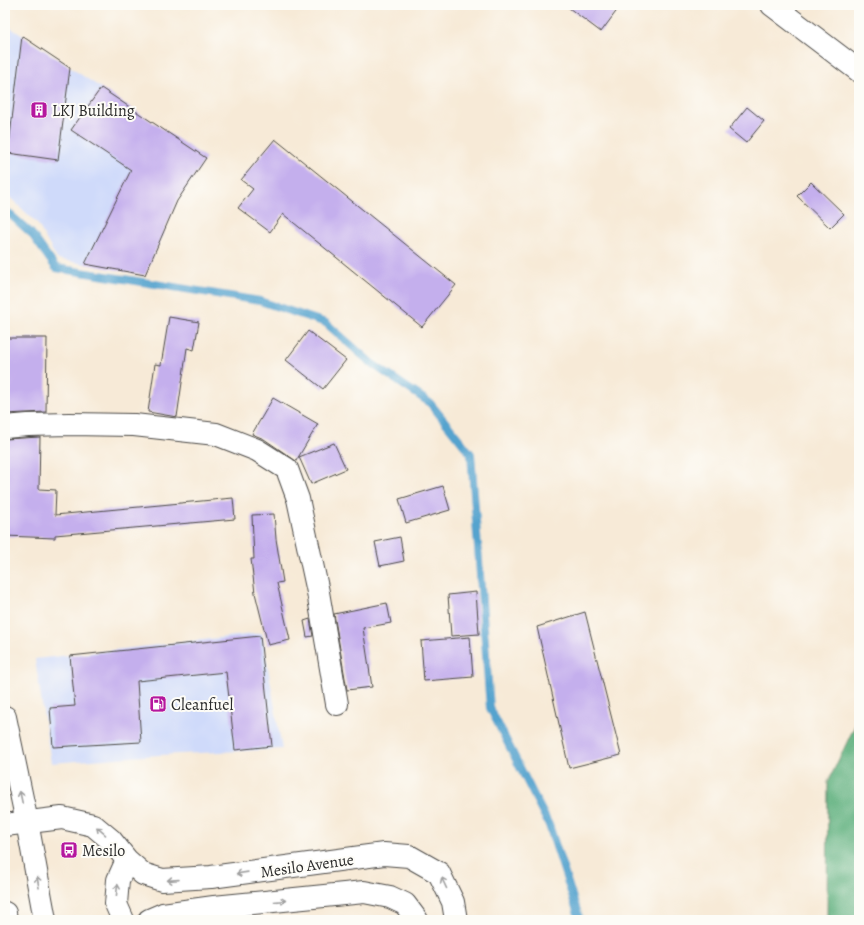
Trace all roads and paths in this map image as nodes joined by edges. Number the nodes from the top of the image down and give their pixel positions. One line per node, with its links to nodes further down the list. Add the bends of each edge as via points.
1 (772, 5): 2 (street)
2 (859, 71)
3 (5, 427): 4 (street, via 62,424 134,425 216,434 257,450 287,469 298,499 318,592)
4 (337, 704)
5 (5, 717): 6 (street, one-way to 5)
6 (27, 822): 7 (street, Mesilo Avenue); 8 (street, Mesilo Avenue, one-way to 6, via 111,840 93,825 62,818); 13 (street, one-way to 6)
7 (5, 825)
8 (127, 860): 9 (street, Mesilo Avenue, one-way to 8, via 162,880 143,874); 14 (street, one-way to 8, via 116,904 118,880)
9 (211, 877): 10 (street); 17 (street, Mesilo Avenue, one-way to 9, via 453,902 439,873 409,856 384,854)
10 (214, 907): 15 (street, Mesilo Avenue, via 163,914); 16 (street, Mesilo Avenue, one-way to 16, via 364,892 390,897 405,904)
11 (5, 913): 12 (street)
12 (6, 920)
13 (45, 920)
14 (123, 920)
15 (149, 920)
16 (416, 920)
17 (456, 920)

